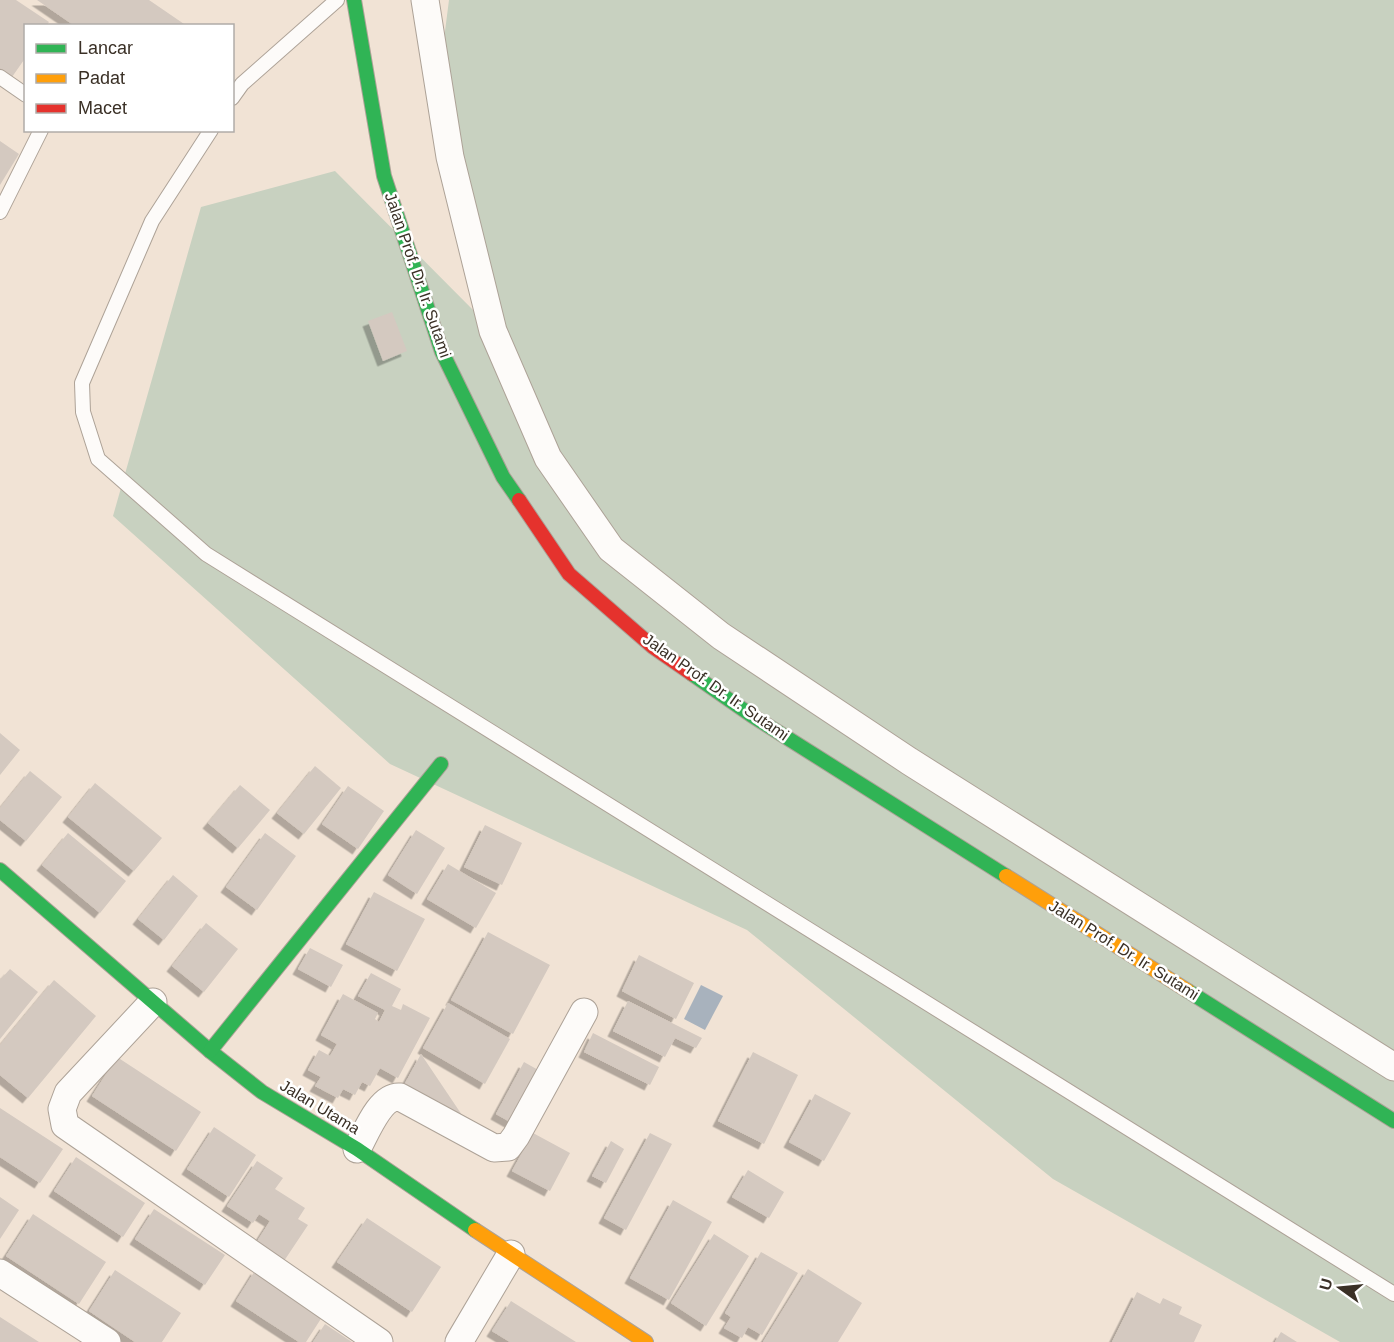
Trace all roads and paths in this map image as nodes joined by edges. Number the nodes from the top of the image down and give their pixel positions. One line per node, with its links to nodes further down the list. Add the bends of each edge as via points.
1 (337, 0): 6 (lane)
2 (354, 0): 16 (street, Jalan Prof. Dr. Ir. Sutami, via 384,176 442,352 504,477 569,574 653,646 751,714)
3 (425, 0): 15 (street, via 450,156 493,331 548,458 611,549 721,636 909,761)
4 (0, 77): 5 (lane)
5 (24, 94)
6 (234, 95)
7 (40, 132): 9 (lane)
8 (210, 132): 20 (lane, via 152,221 82,383 83,412 98,459 206,554)
9 (0, 212)
10 (441, 764): 14 (street)
11 (3, 880): 12 (street, Jalan Utama)
12 (153, 1002): 14 (street, Jalan Utama); 22 (street, via 68,1093 62,1109 65,1125)
13 (584, 1012): 17 (street, via 508,1147 494,1148 393,1096 384,1102)
14 (210, 1051): 17 (street, Jalan Utama, via 262,1092)
15 (1394, 1067)
16 (1394, 1121)
17 (357, 1149): 18 (street, Jalan Utama)
18 (511, 1254): 23 (street); 24 (street, Jalan Utama)
19 (0, 1273): 21 (street)
20 (1394, 1294)
21 (105, 1341)
22 (379, 1342)
23 (459, 1342)
24 (646, 1342)

